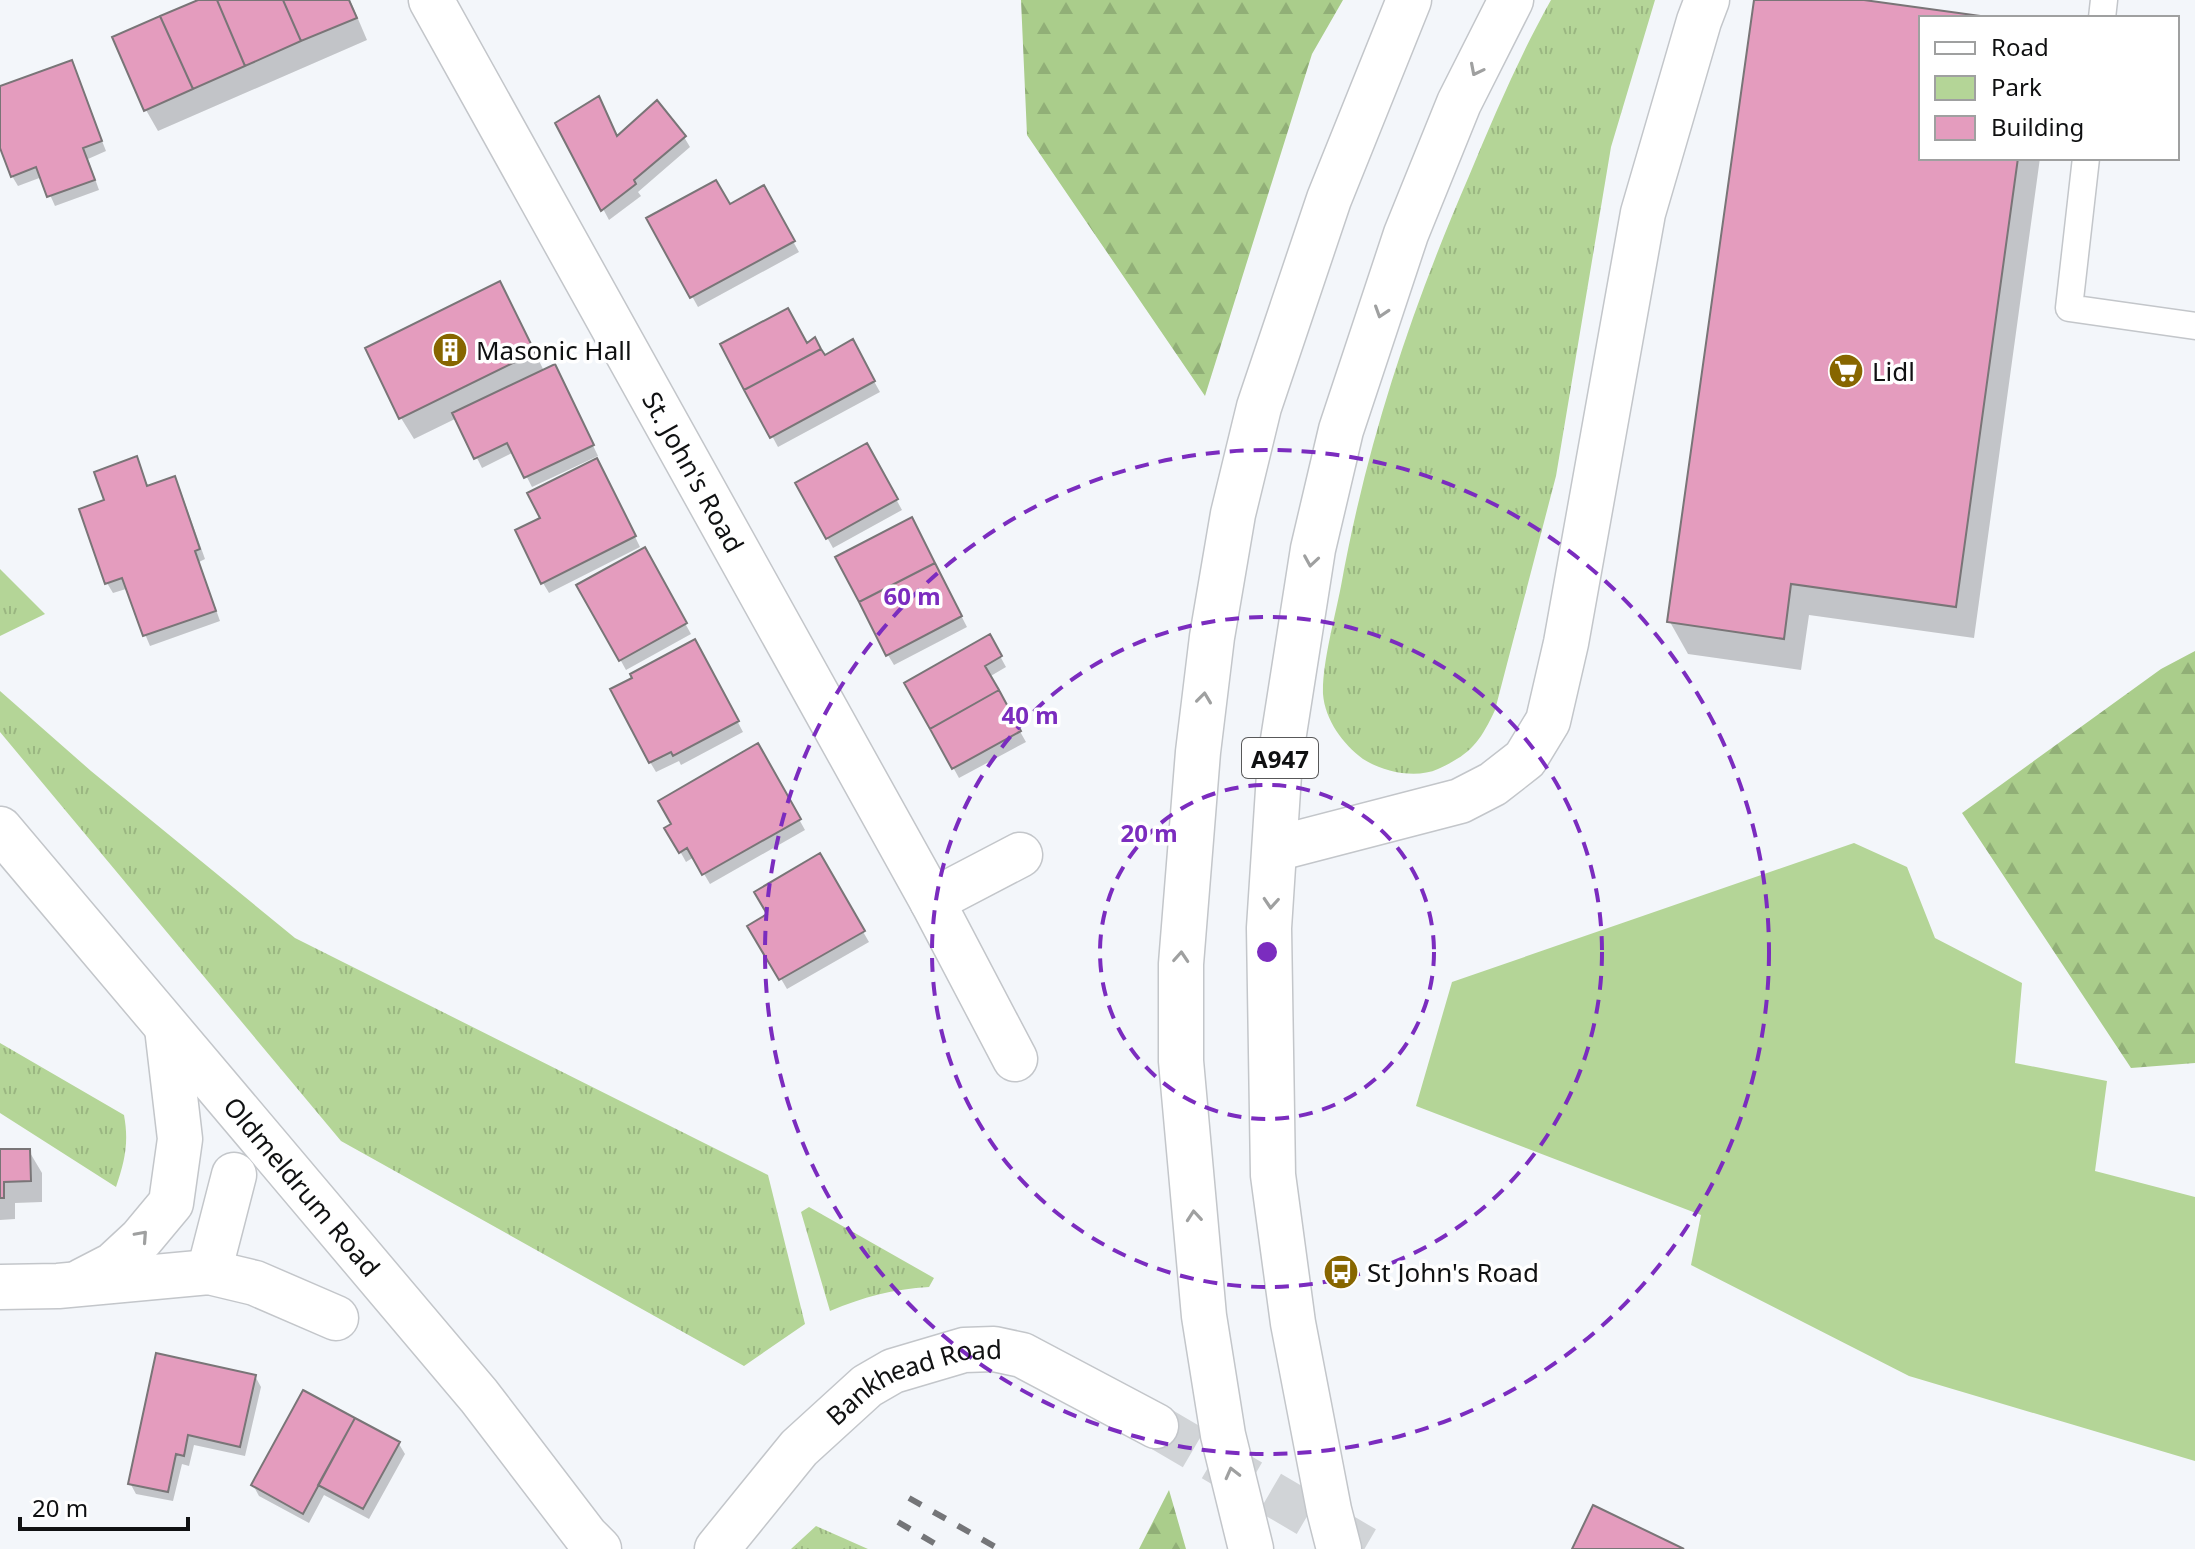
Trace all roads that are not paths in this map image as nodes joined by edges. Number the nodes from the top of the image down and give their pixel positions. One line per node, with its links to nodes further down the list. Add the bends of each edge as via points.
1 (431, 0): 10 (street, St. John's Road)
2 (1409, 0): 21 (street, one-way to 2, via 1223,1435 1204,1316 1183,1089 1181,964 1198,752 1233,514 1259,407 1329,199)
3 (1511, 0): 8 (street, A947, one-way to 8, via 1459,103 1406,234 1341,430 1296,650 1280,759)
4 (1707, 0): 8 (street, via 1643,213 1548,721 1525,759 1460,801)
5 (2086, 160): 6 (lane, via 2069,308)
6 (2195, 326)
7 (0, 829): 11 (street, Oldmeldrum Road)
8 (1275, 849): 22 (street, A947, one-way to 22, via 1269,943 1273,1175 1293,1323)
9 (1020, 855): 10 (street)
10 (932, 901): 12 (street, St. John's Road)
11 (167, 1028): 15 (street, one-way to 11, via 113,1265 171,1203 180,1139); 19 (street, Oldmeldrum Road, via 479,1396)
12 (1015, 1059)
13 (234, 1175): 14 (street)
14 (209, 1272): 15 (street); 17 (street, via 255,1283)
15 (80, 1282): 16 (street)
16 (0, 1287)
17 (336, 1318)
18 (1156, 1426): 20 (street, Bankhead Road, via 1022,1355 964,1350 893,1371 867,1386 799,1448)
19 (599, 1549)
20 (717, 1549)
21 (1251, 1549)
22 (1339, 1549)

